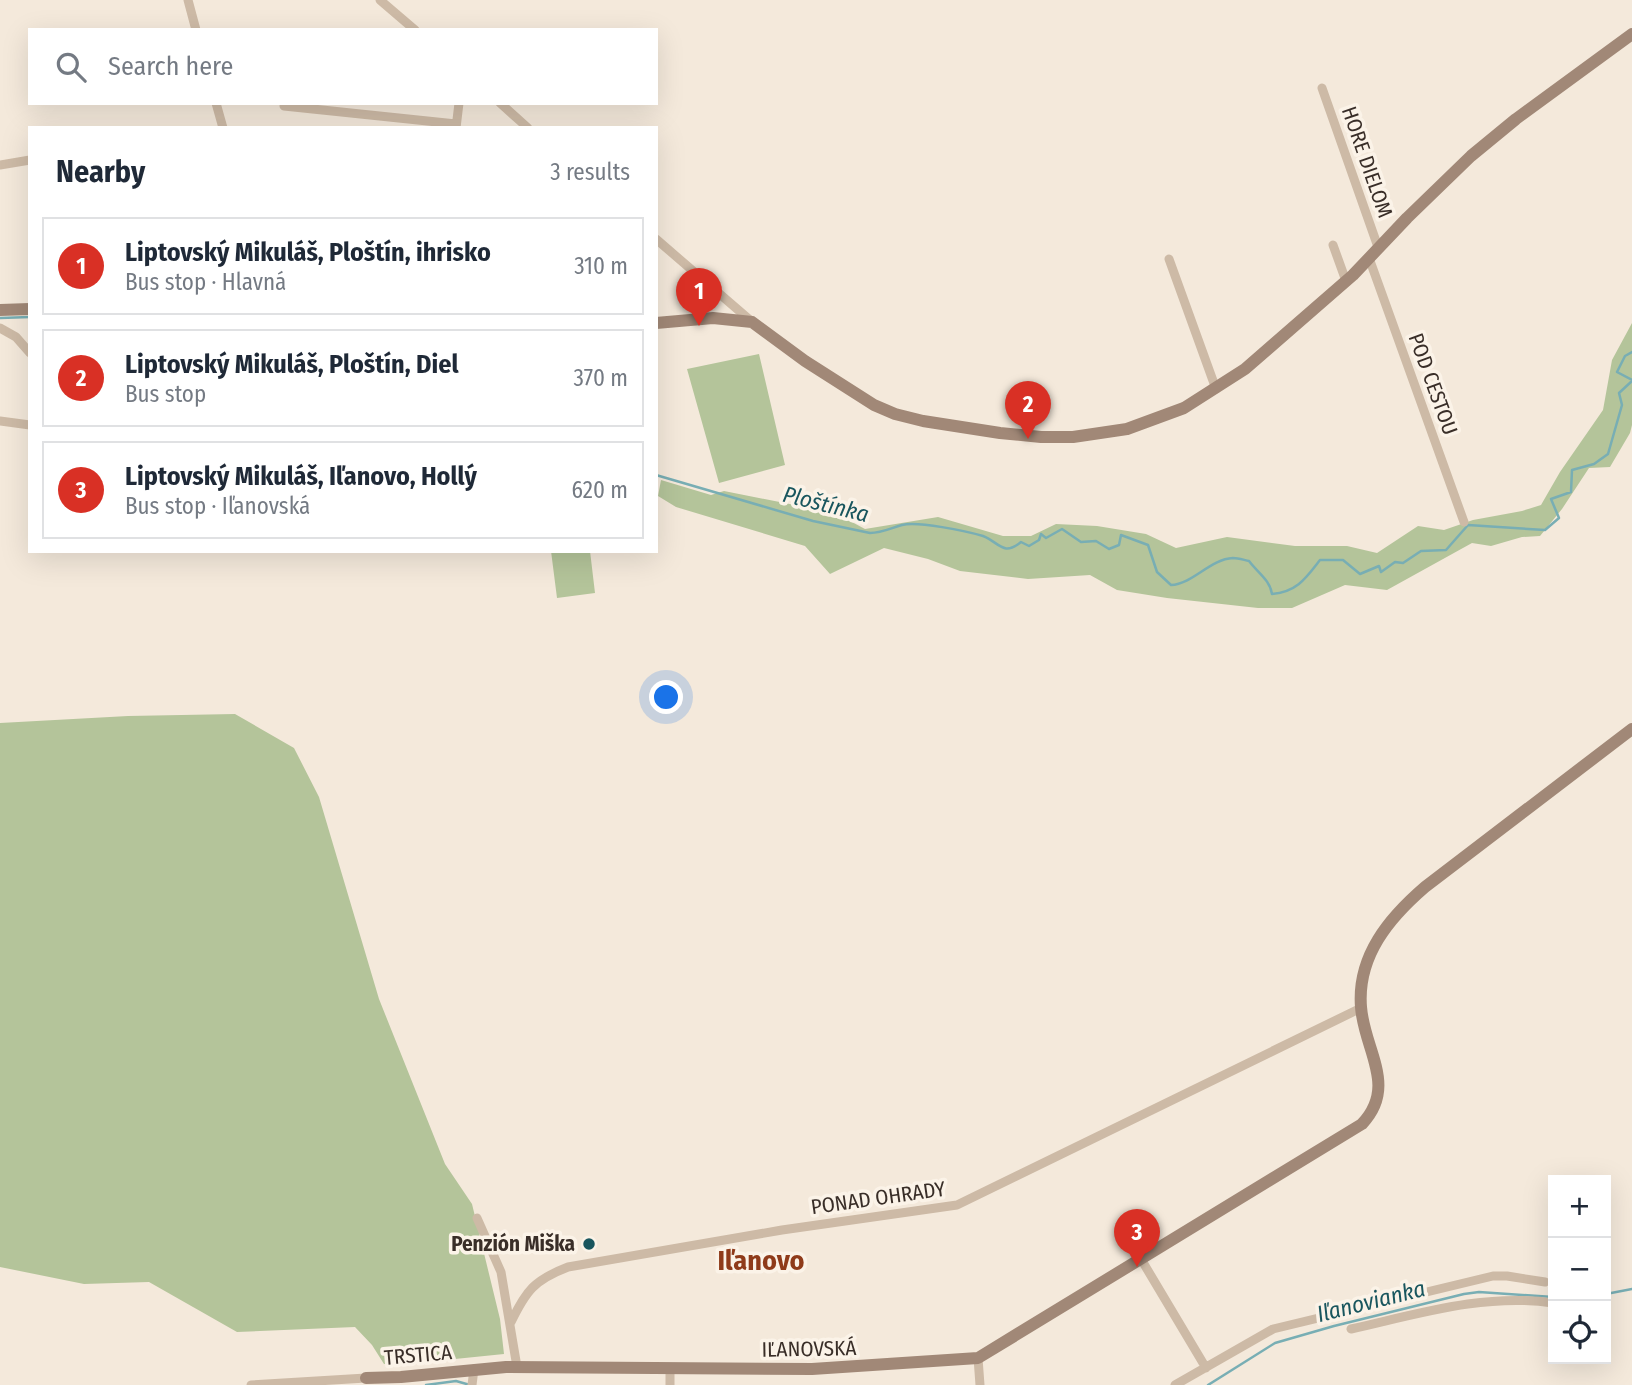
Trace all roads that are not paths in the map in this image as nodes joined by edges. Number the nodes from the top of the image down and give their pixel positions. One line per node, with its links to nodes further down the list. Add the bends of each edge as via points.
1 (188, 0): 3 (street)
2 (380, 0): 4 (street)
3 (195, 28)
4 (413, 28)
5 (1632, 34): 18 (street, via 1490,139)
6 (1322, 88): 18 (street, HORE DIELOM)
7 (216, 105): 11 (street)
8 (459, 105): 12 (street)
9 (502, 105): 13 (street)
10 (284, 106): 12 (street)
11 (219, 126)
12 (456, 126)
13 (526, 126)
14 (28, 160): 15 (street)
15 (0, 165)
16 (658, 241): 24 (street)
17 (1333, 245): 21 (street)
18 (1378, 247): 19 (street)
19 (1369, 258): 21 (street); 31 (street, POD CESTOU)
20 (1169, 259): 28 (street)
21 (1346, 281): 28 (street)
22 (0, 310): 23 (street)
23 (28, 310)
24 (752, 322): 25 (street, via 713,318); 28 (street, via 887,411 1000,433 1073,437 1114,432 1184,408)
25 (658, 323)
26 (0, 328): 27 (street)
27 (28, 350)
28 (1216, 389)
29 (0, 421): 30 (street)
30 (28, 425)
31 (1464, 522)
32 (1632, 729): 33 (street, IĽANOVSKÁ, via 1402,908 1368,959)
33 (1361, 1008): 35 (street, IĽANOVSKÁ, via 1379,1079 1376,1106 1369,1116 1346,1135); 39 (street, PONAD OHRADY, via 957,1205 568,1268 534,1284)
34 (477, 1219): 39 (street, via 501,1272)
35 (1142, 1259): 41 (street, IĽANOVSKÁ); 43 (street)
36 (1545, 1282): 38 (street, via 1500,1275)
37 (1548, 1303): 38 (street)
38 (1419, 1304): 40 (street); 43 (street, via 1273,1329)
39 (511, 1322): 42 (street)
40 (1351, 1329)
41 (978, 1358): 44 (street, IĽANOVSKÁ, via 822,1369); 50 (street)
42 (517, 1367): 44 (street, IĽANOVSKÁ); 45 (street, IĽANOVSKÁ)
43 (1206, 1368): 51 (street)
44 (670, 1369): 49 (street)
45 (473, 1378): 47 (street, TRSTICA)
46 (363, 1381): 47 (street, TRSTICA); 48 (street)
47 (397, 1381)
48 (251, 1385)
49 (670, 1385)
50 (980, 1385)
51 (1175, 1385)

